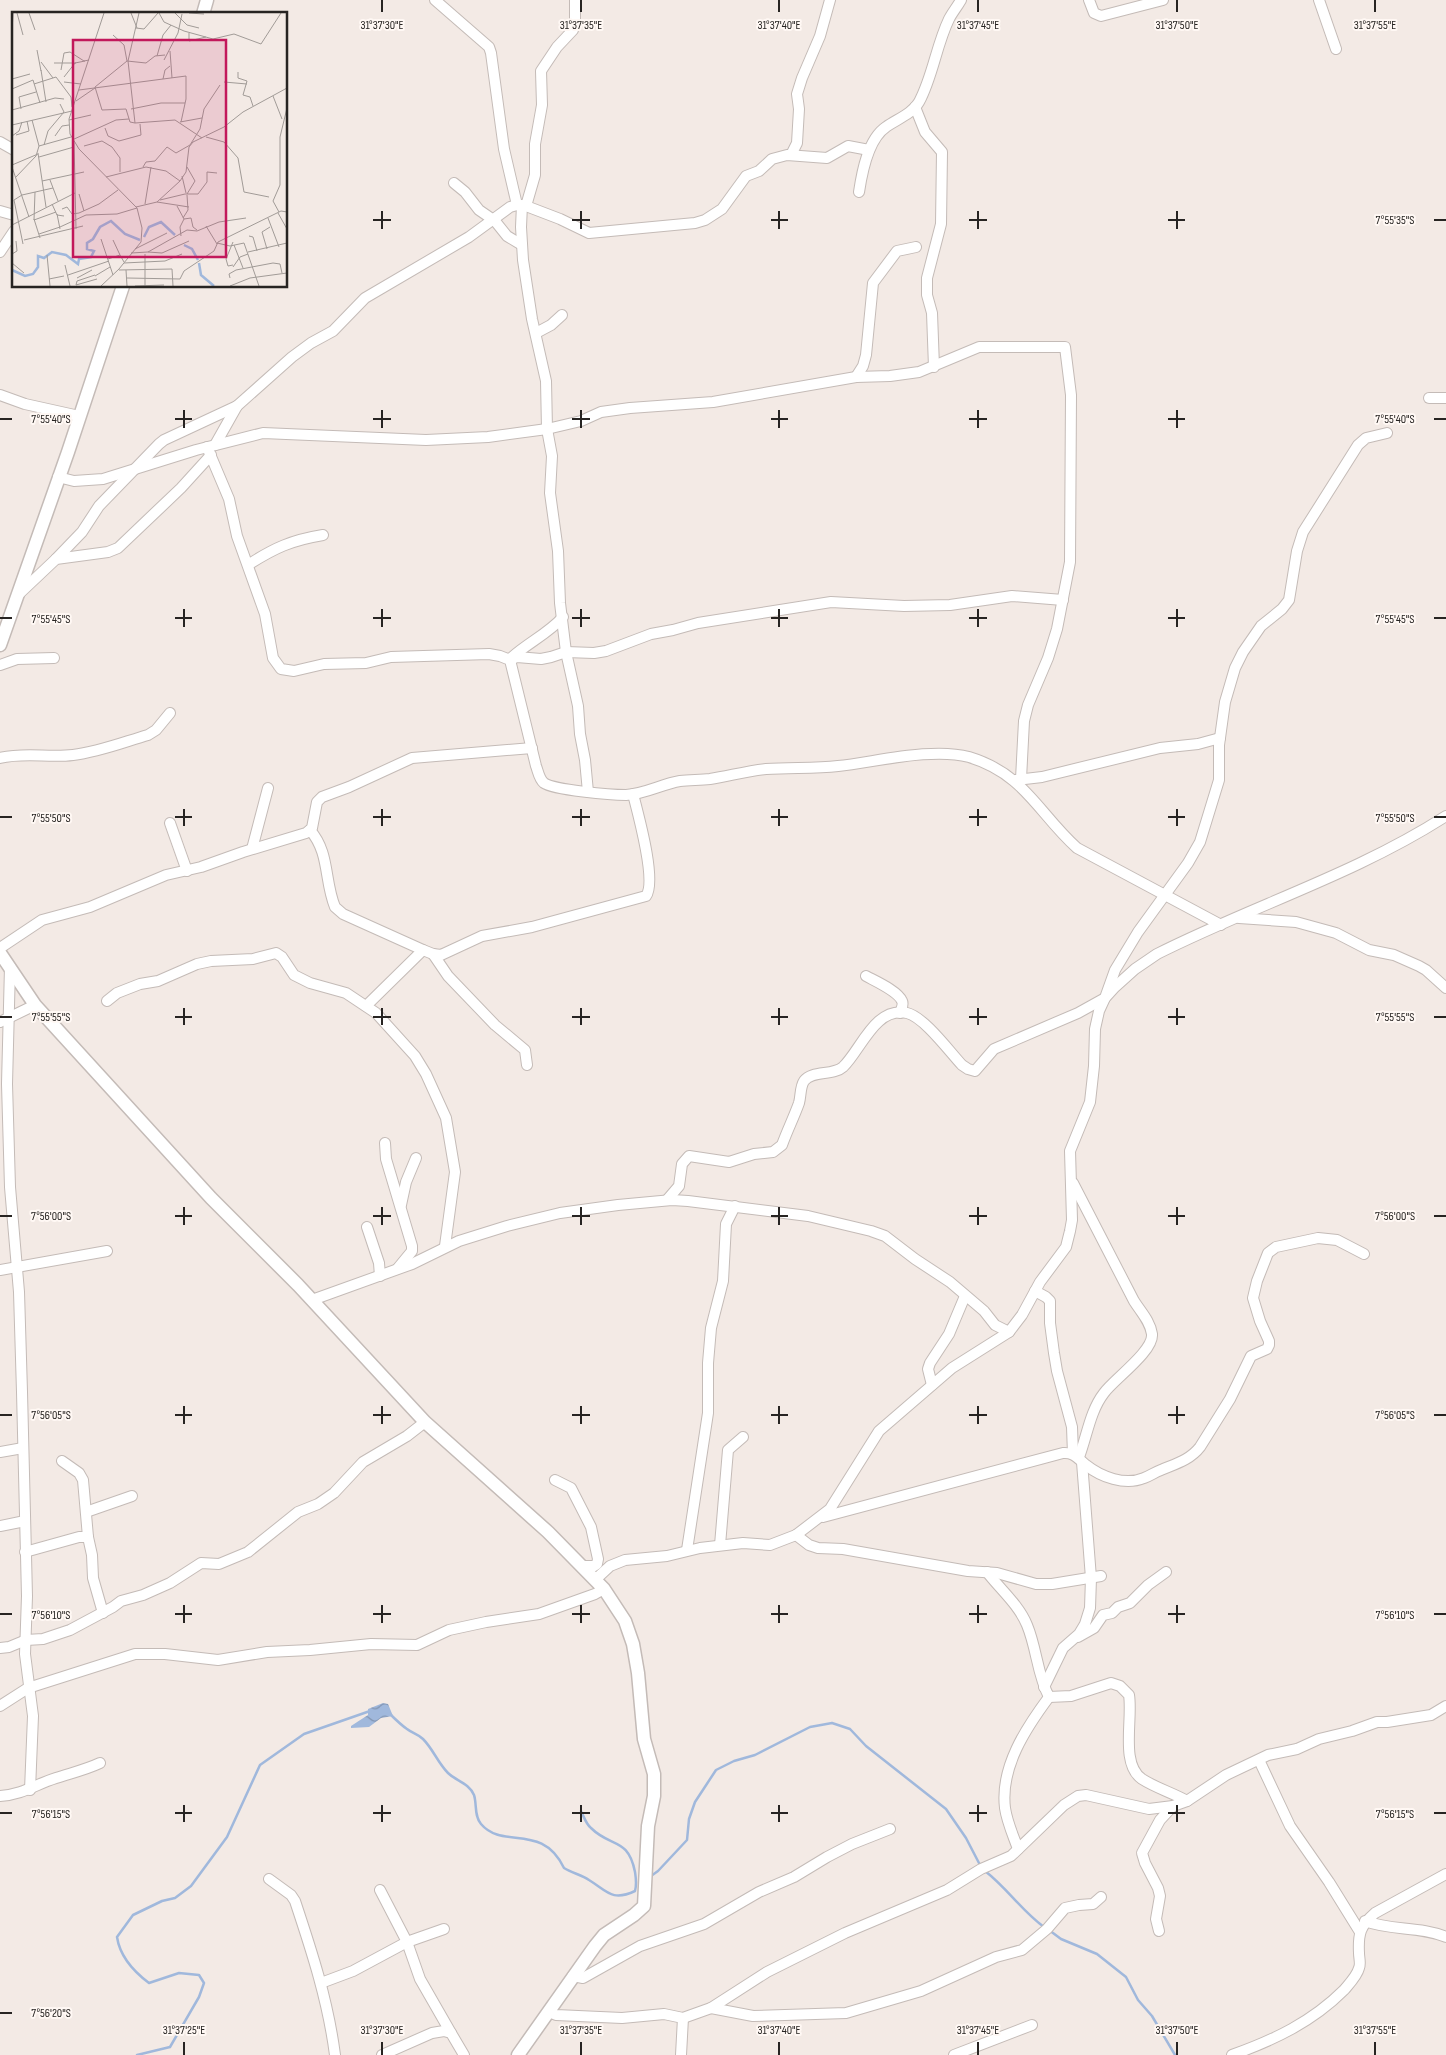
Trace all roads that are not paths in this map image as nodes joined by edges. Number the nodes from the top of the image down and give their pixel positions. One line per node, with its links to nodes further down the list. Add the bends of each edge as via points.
1 (435, 0): 16 (street, via 489,47 504,149)
2 (575, 0): 16 (street, via 573,30 541,71 542,105 535,144 535,174)
3 (830, 0): 13 (street, via 797,94 797,143)
4 (961, 0): 9 (street, via 949,19 933,69)
5 (1088, 0): 6 (street, via 1094,13 1101,16)
6 (1163, 0)
7 (1319, 0): 8 (street)
8 (1336, 49)
9 (915, 107): 12 (street, via 882,130); 25 (street, via 925,132 942,152 941,224 927,278)
10 (0, 142): 11 (street)
11 (12, 149)
12 (869, 150): 13 (street, via 848,146 830,157); 15 (street)
13 (791, 155): 16 (street, via 772,159 759,171 746,176 722,209 694,223 589,233)
14 (454, 183): 17 (street)
15 (859, 192)
16 (522, 206): 17 (street, via 510,206); 19 (street)
17 (493, 220): 19 (street, via 507,236); 30 (street, via 365,298 333,331 292,357)
18 (12, 234): 21 (street)
19 (522, 245): 24 (street)
20 (916, 247): 26 (street, via 897,251 873,283 866,355)
21 (0, 252)
22 (121, 288): 31 (street)
23 (562, 315): 24 (street)
24 (536, 333): 32 (street, via 546,381)
25 (934, 366): 26 (street, via 906,375); 41 (street, via 979,347 1065,347 1071,395 1071,451 1070,562)
26 (856, 377): 32 (street, via 713,402 601,412 581,421)
27 (0, 395): 31 (street)
28 (1429, 398): 29 (street)
29 (1446, 398)
30 (237, 406): 34 (street); 35 (street, via 164,440)
31 (79, 416): 36 (street)
32 (547, 429): 34 (street, via 488,437 426,440 262,433); 42 (street, via 552,456 550,493)
33 (1387, 432): 49 (street, via 1366,438 1358,446 1307,524 1297,551 1289,600 1256,632 1235,668 1224,702)
34 (211, 449): 35 (street); 38 (street, via 181,488 118,548); 39 (street)
35 (137, 468): 36 (street, via 88,481); 38 (street, via 99,506 82,532)
36 (58, 477): 40 (street)
37 (324, 535): 39 (street, via 299,539 272,549)
38 (56, 559): 40 (street)
39 (248, 565): 46 (street, via 265,614 274,663 284,671 401,656 489,654)
40 (17, 595): 43 (street)
41 (1063, 600): 44 (street, via 1012,596 950,605 904,606 831,602 698,623 594,653); 52 (street, via 1048,658 1028,705)
42 (563, 617): 44 (street); 46 (street)
43 (0, 644)
44 (566, 652): 46 (street, via 546,658 518,656); 54 (street, via 578,706)
45 (54, 658): 47 (street, via 17,659)
46 (510, 660): 50 (street)
47 (0, 665)
48 (170, 713): 51 (street, via 148,735 95,751 48,757 18,755)
49 (1220, 738): 52 (street); 61 (street, via 1219,780 1200,842)
50 (532, 748): 54 (street, via 544,783); 58 (street, via 412,758 322,797)
51 (0, 758)
52 (1018, 780): 55 (street, via 981,762 951,754 898,757 830,767 752,771 671,783); 61 (street, via 1063,836 1077,848)
53 (268, 788): 59 (street)
54 (588, 792): 55 (street)
55 (633, 794): 65 (street, via 647,856 650,884 646,896 532,927 482,936 448,952)
56 (1446, 816): 62 (street, via 1354,865)
57 (170, 823): 60 (street)
58 (310, 830): 59 (street, via 297,837); 65 (street, via 319,840 335,907 343,914)
59 (252, 849): 60 (street)
60 (187, 871): 64 (street, via 166,875 90,907 42,920)
61 (1165, 895): 63 (street); 70 (street, via 1115,970)
62 (1237, 918): 63 (street); 69 (street, via 1296,922 1336,933 1369,950 1394,955 1419,966)
63 (1221, 925): 70 (street, via 1157,954 1135,969)
64 (0, 948)
65 (428, 952): 73 (street); 76 (street, via 495,1025 525,1050)
66 (0, 953): 67 (street)
67 (10, 967): 72 (street); 75 (street)
68 (866, 976): 74 (street, via 901,998)
69 (1446, 988)
70 (1105, 998): 74 (street, via 994,1049 975,1071 962,1065 918,1018); 79 (street, via 1095,1029 1090,1102 1070,1151)
71 (107, 1001): 73 (street, via 117,993 158,981 197,964 253,959 276,953 294,975 346,993)
72 (35, 1005): 75 (street); 93 (street, via 211,1198)
73 (366, 1006): 84 (street, via 415,1056 446,1118 455,1172)
74 (900, 1013): 80 (street, via 879,1021 842,1068 809,1076 804,1081 799,1102 779,1149 729,1162 689,1156 682,1164 679,1186)
75 (4, 1021): 87 (street)
76 (527, 1065)
77 (385, 1143): 81 (street, via 386,1159)
78 (416, 1158): 81 (street)
79 (1071, 1180): 91 (street, via 1072,1220 1066,1247); 100 (street, via 1145,1317 1152,1336 1151,1342 1129,1369 1101,1397)
80 (668, 1200): 82 (street); 84 (street, via 560,1213)
81 (400, 1205): 89 (street, via 412,1251)
82 (735, 1206): 92 (street, via 808,1216 885,1236); 111 (street, via 726,1224 723,1282 711,1328 708,1413)
83 (367, 1227): 90 (street)
84 (445, 1246): 89 (street)
85 (107, 1251): 87 (street)
86 (1364, 1254): 100 (street, via 1336,1240 1318,1238 1276,1247 1268,1253 1253,1298 1269,1345 1251,1356 1230,1399 1195,1454 1144,1478 1126,1481 1106,1476)
87 (16, 1268): 88 (street); 98 (street)
88 (0, 1270)
89 (397, 1270): 90 (street)
90 (380, 1276): 93 (street)
91 (1035, 1291): 94 (street); 100 (street, via 1050,1301 1056,1371)
92 (965, 1296): 94 (street, via 995,1325); 95 (street, via 949,1334 930,1363 928,1369)
93 (312, 1300): 96 (street)
94 (1009, 1332): 95 (street)
95 (932, 1384): 105 (street, via 879,1431 830,1510)
96 (425, 1422): 115 (street); 120 (street, via 363,1462 334,1493 298,1512 248,1552 219,1564 201,1562 164,1586 121,1601)
97 (743, 1438): 110 (street, via 728,1450)
98 (23, 1448): 99 (street); 106 (street)
99 (0, 1452)
100 (1078, 1458): 105 (street, via 1063,1453); 118 (street)
101 (62, 1461): 104 (street, via 82,1476)
102 (554, 1480): 113 (street, via 571,1488 591,1527)
103 (132, 1496): 104 (street)
104 (86, 1512): 109 (street)
105 (820, 1518): 108 (street)
106 (26, 1521): 107 (street); 112 (street)
107 (0, 1526)
108 (796, 1535): 110 (street, via 770,1545); 116 (street, via 818,1548 844,1549)
109 (88, 1537): 112 (street); 120 (street, via 93,1578)
110 (720, 1545): 111 (street)
111 (687, 1550): 114 (street, via 667,1556)
112 (25, 1552): 121 (street)
113 (598, 1559): 114 (street); 115 (street, via 594,1566)
114 (625, 1560): 119 (street, via 610,1566)
115 (582, 1566): 119 (street)
116 (987, 1572): 118 (street, via 1036,1584); 125 (street, via 1027,1624)
117 (1166, 1572): 122 (street, via 1130,1603 1103,1616 1094,1628)
118 (1096, 1577): 122 (street, via 1085,1624)
119 (600, 1584): 124 (street, via 595,1594 539,1614 459,1627 417,1645 372,1644 266,1652 218,1660 135,1654); 146 (street, via 630,1632 638,1672 644,1739 655,1782 646,1855 644,1906 604,1935)
120 (103, 1613): 121 (street, via 57,1635)
121 (26, 1640): 123 (street); 124 (street)
122 (1073, 1640): 125 (street, via 1063,1648)
123 (0, 1648)
124 (28, 1688): 126 (street); 130 (street, via 32,1704)
125 (1047, 1692): 132 (street, via 1071,1696 1112,1683 1120,1686 1129,1695 1130,1761 1134,1773); 135 (street, via 1017,1746 1009,1769 1005,1810)
126 (0, 1706)
127 (1446, 1706): 128 (street, via 1431,1715 1376,1722)
128 (1259, 1760): 132 (street, via 1226,1775); 143 (street, via 1290,1826)
129 (100, 1763): 130 (street)
130 (30, 1790): 131 (street)
131 (0, 1796)
132 (1187, 1801): 133 (street)
133 (1173, 1806): 135 (street, via 1149,1809 1082,1795 1064,1805); 142 (street, via 1160,1820 1142,1853 1160,1896 1156,1919)
134 (890, 1829): 146 (street, via 827,1856 704,1924 640,1946 583,1978)
135 (1018, 1848): 148 (street, via 1011,1856 981,1869 947,1890 844,1933 767,1972)
136 (1446, 1874): 140 (street)
137 (268, 1879): 147 (street, via 295,1901)
138 (380, 1890): 145 (street)
139 (1101, 1897): 148 (street, via 1094,1904 1065,1908 1022,1950 996,1957 921,1991 846,2013 753,2016)
140 (1365, 1921): 143 (street); 144 (street)
141 (444, 1929): 145 (street)
142 (1159, 1931)
143 (1360, 1932): 159 (street, via 1360,1967 1338,1996 1310,2019 1286,2033)
144 (1446, 1937)
145 (407, 1942): 147 (street, via 353,1971); 152 (street, via 420,1980)
146 (572, 1976): 149 (street)
147 (322, 1983): 153 (street)
148 (711, 2008): 150 (street)
149 (549, 2012): 150 (street, via 622,2018 664,2014); 156 (street)
150 (683, 2018): 157 (street)
151 (1032, 2025): 158 (street)
152 (451, 2033): 154 (street, via 432,2033); 155 (street)
153 (335, 2055)
154 (382, 2055)
155 (464, 2055)
156 (518, 2055)
157 (681, 2055)
158 (954, 2055)
159 (1232, 2055)

